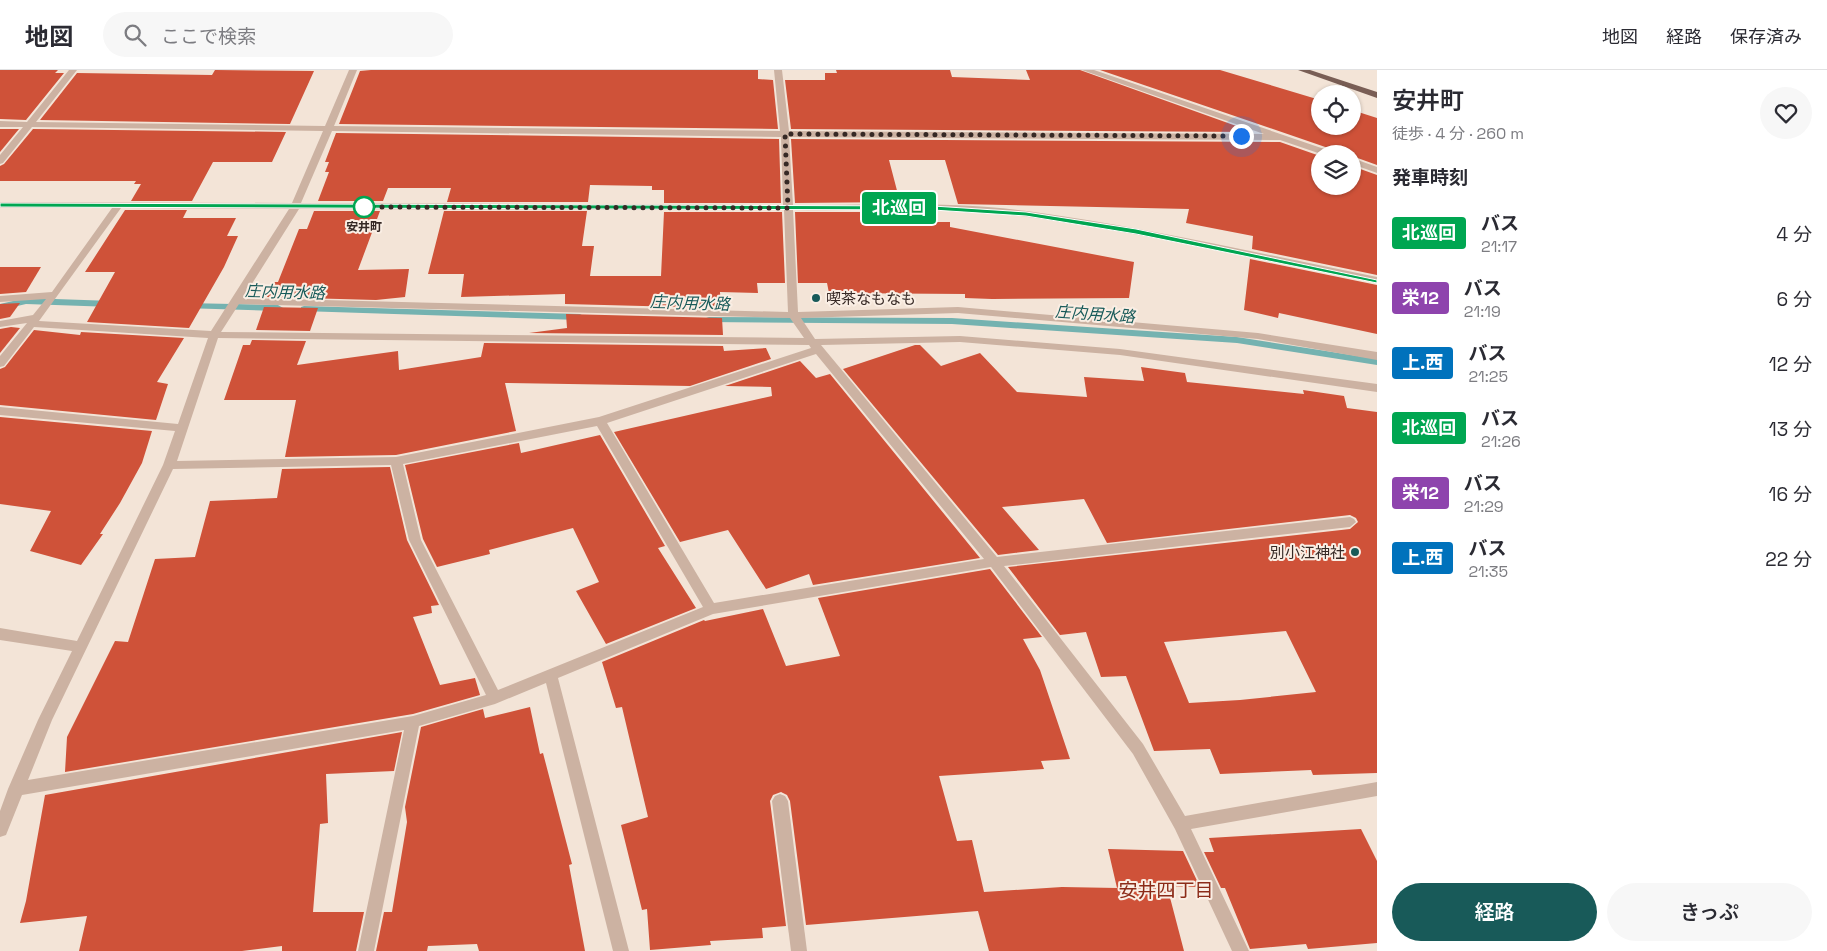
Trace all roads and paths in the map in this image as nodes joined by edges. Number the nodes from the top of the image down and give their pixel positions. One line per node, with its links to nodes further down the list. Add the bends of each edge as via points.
1 (73, 70): 8 (street)
2 (353, 70): 9 (street)
3 (778, 70): 10 (street)
4 (1086, 70): 11 (street)
5 (1302, 70): 6 (main road)
6 (1377, 95)
7 (0, 124): 8 (street)
8 (30, 124): 9 (street); 13 (street)
9 (328, 129): 10 (street); 18 (street)
10 (785, 134): 11 (street); 19 (street)
11 (1281, 137): 12 (street)
12 (1311, 147)
13 (0, 161)
14 (1361, 164): 15 (street)
15 (1377, 170)
16 (0, 205): 17 (street)
17 (118, 206): 18 (street); 21 (street)
18 (295, 206): 19 (street); 23 (street)
19 (788, 208): 20 (street, via 933,208 1026,214 1136,232); 24 (street)
20 (1377, 280)
21 (55, 295): 22 (street); 25 (street)
22 (0, 299)
23 (236, 301): 24 (street); 27 (street)
24 (793, 314): 28 (street); 29 (street, via 958,310 1258,336)
25 (34, 321): 26 (street); 27 (street); 30 (street)
26 (0, 324)
27 (214, 335): 28 (street); 34 (street)
28 (815, 346): 31 (street, via 960,339 1110,351); 33 (street); 38 (street)
29 (1377, 356)
30 (0, 363)
31 (1377, 388)
32 (0, 412): 34 (street)
33 (600, 421): 35 (street); 39 (street)
34 (182, 428): 36 (street)
35 (396, 461): 36 (street); 43 (street, via 415,540)
36 (169, 465): 41 (street)
37 (1350, 522): 38 (street)
38 (994, 562): 39 (street); 48 (street, via 1138,750)
39 (711, 609): 42 (street)
40 (0, 634): 41 (street)
41 (81, 646): 46 (street)
42 (551, 677): 43 (street); 51 (street)
43 (495, 698): 44 (street)
44 (413, 722): 46 (street); 50 (street)
45 (1377, 789): 48 (street)
46 (16, 790): 49 (street)
47 (780, 802): 52 (street)
48 (1181, 824): 53 (street)
49 (0, 830)
50 (366, 951)
51 (621, 951)
52 (799, 951)
53 (1241, 951)

